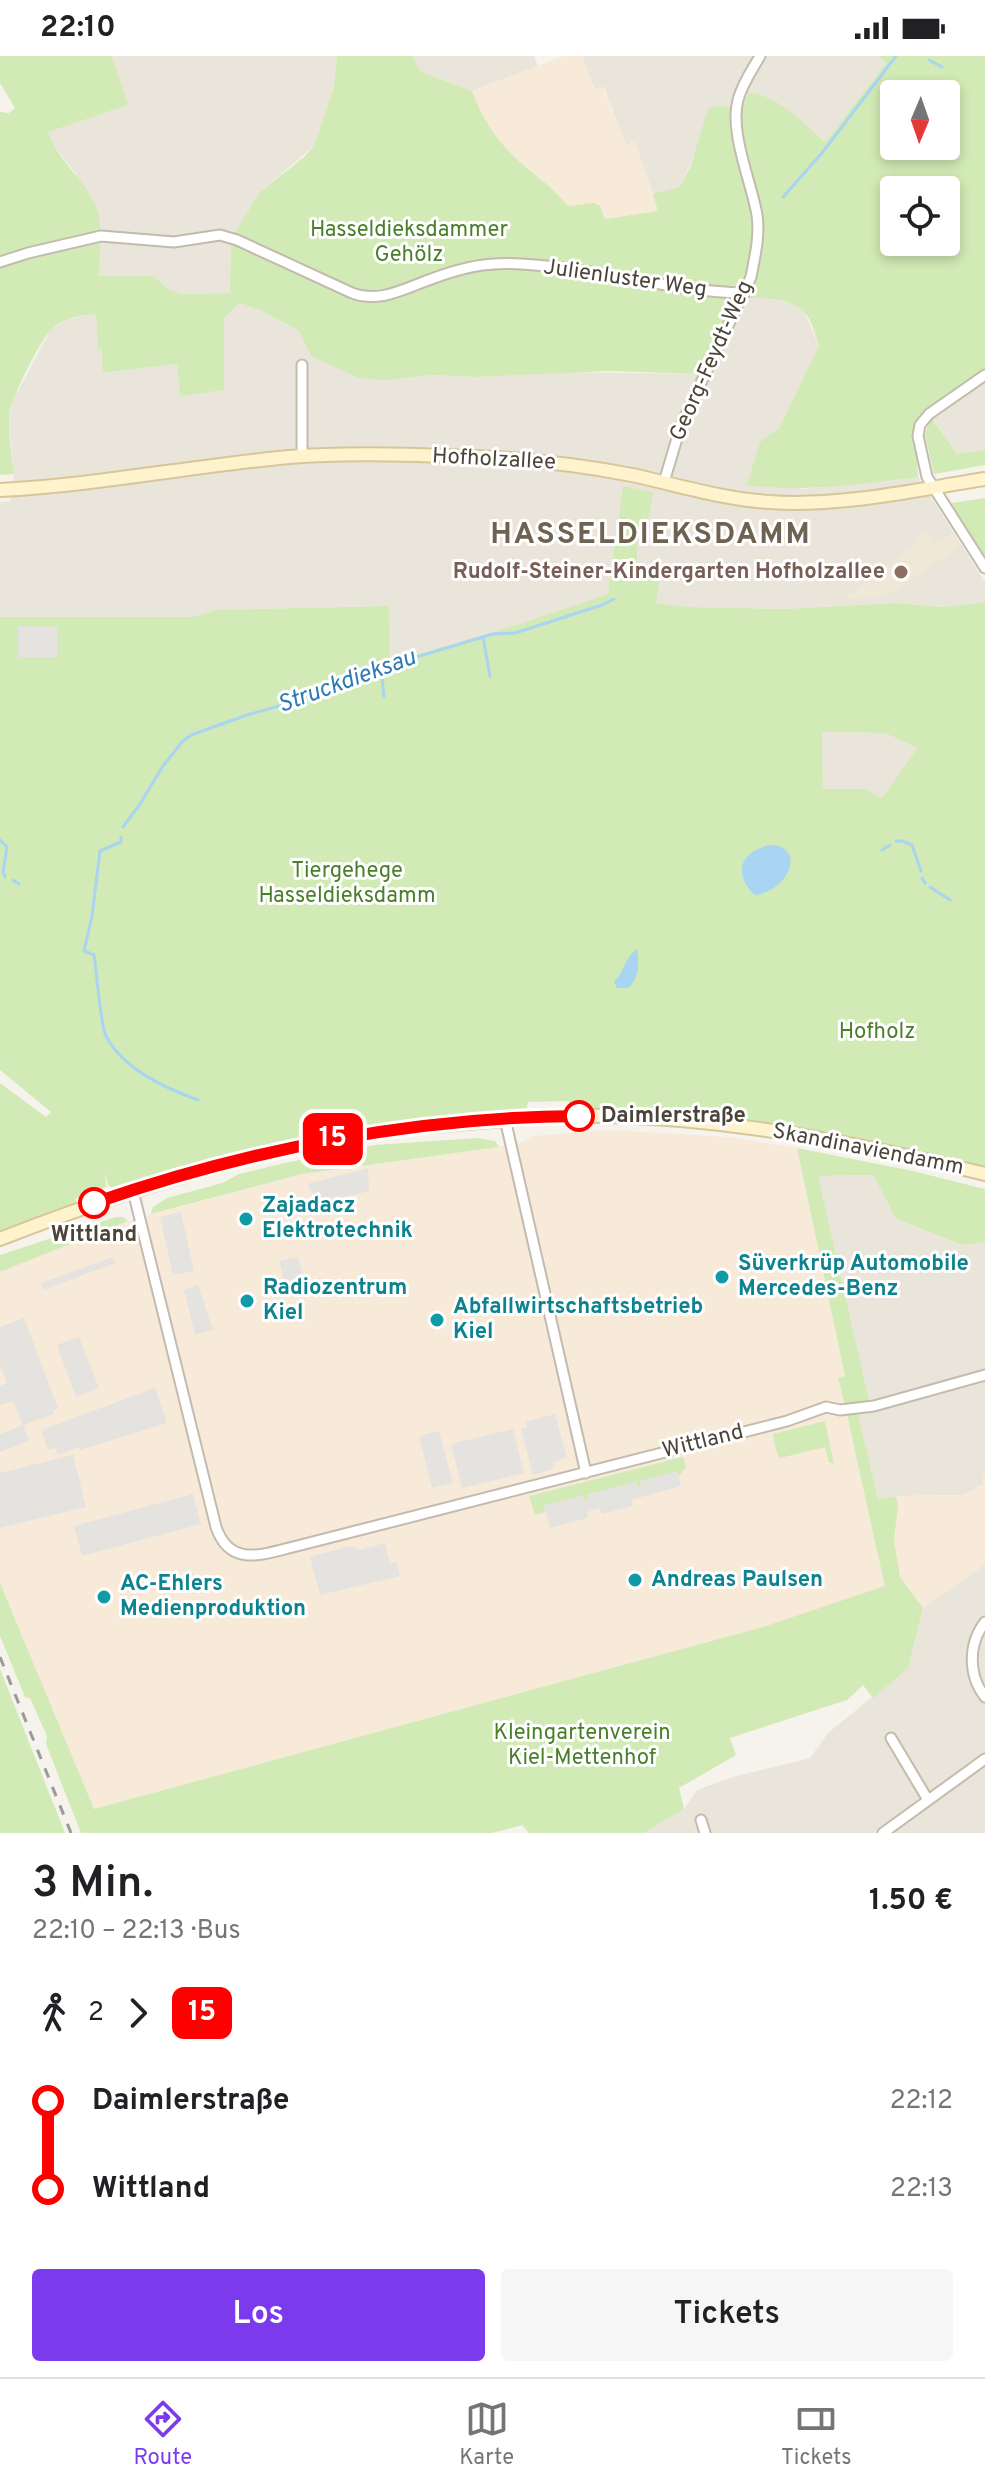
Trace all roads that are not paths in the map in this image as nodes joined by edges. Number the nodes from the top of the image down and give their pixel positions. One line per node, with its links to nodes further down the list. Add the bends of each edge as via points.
1 (760, 56): 3 (street, Georg-Feydt-Weg, via 736,104 744,168 758,220 757,250)
2 (0, 262): 3 (street, Julienluster Weg, via 101,236 174,242 220,235 365,297 385,296 496,263)
3 (745, 293): 8 (street, Georg-Feydt-Weg, via 681,425)
4 (302, 365): 6 (street)
5 (985, 375): 9 (street, via 920,425 924,470)
6 (302, 456): 8 (main road, Hofholzallee, via 514,459); 10 (main road, Hofholzallee)
7 (985, 479): 9 (main road, Hofholzallee)
8 (664, 482): 9 (main road, Hofholzallee, via 781,503)
9 (933, 487): 11 (street)
10 (0, 490)
11 (985, 568)
12 (505, 1119): 13 (main road, Skandinaviendamm, via 609,1116 740,1126); 14 (main road, Skandinaviendamm, via 298,1146); 17 (street)
13 (985, 1174)
14 (133, 1191): 15 (main road, Skandinaviendamm); 17 (street, Wittland, via 216,1527 232,1550 262,1555)
15 (0, 1239)
16 (985, 1375): 17 (street, Wittland, via 874,1406 826,1407)
17 (586, 1473)
18 (985, 1622): 19 (street, via 976,1633 972,1653 978,1688)
19 (985, 1697)
20 (891, 1738): 22 (street)
21 (985, 1759): 22 (street)
22 (928, 1800): 25 (street)
23 (701, 1820): 24 (street)
24 (705, 1833)
25 (883, 1833)

